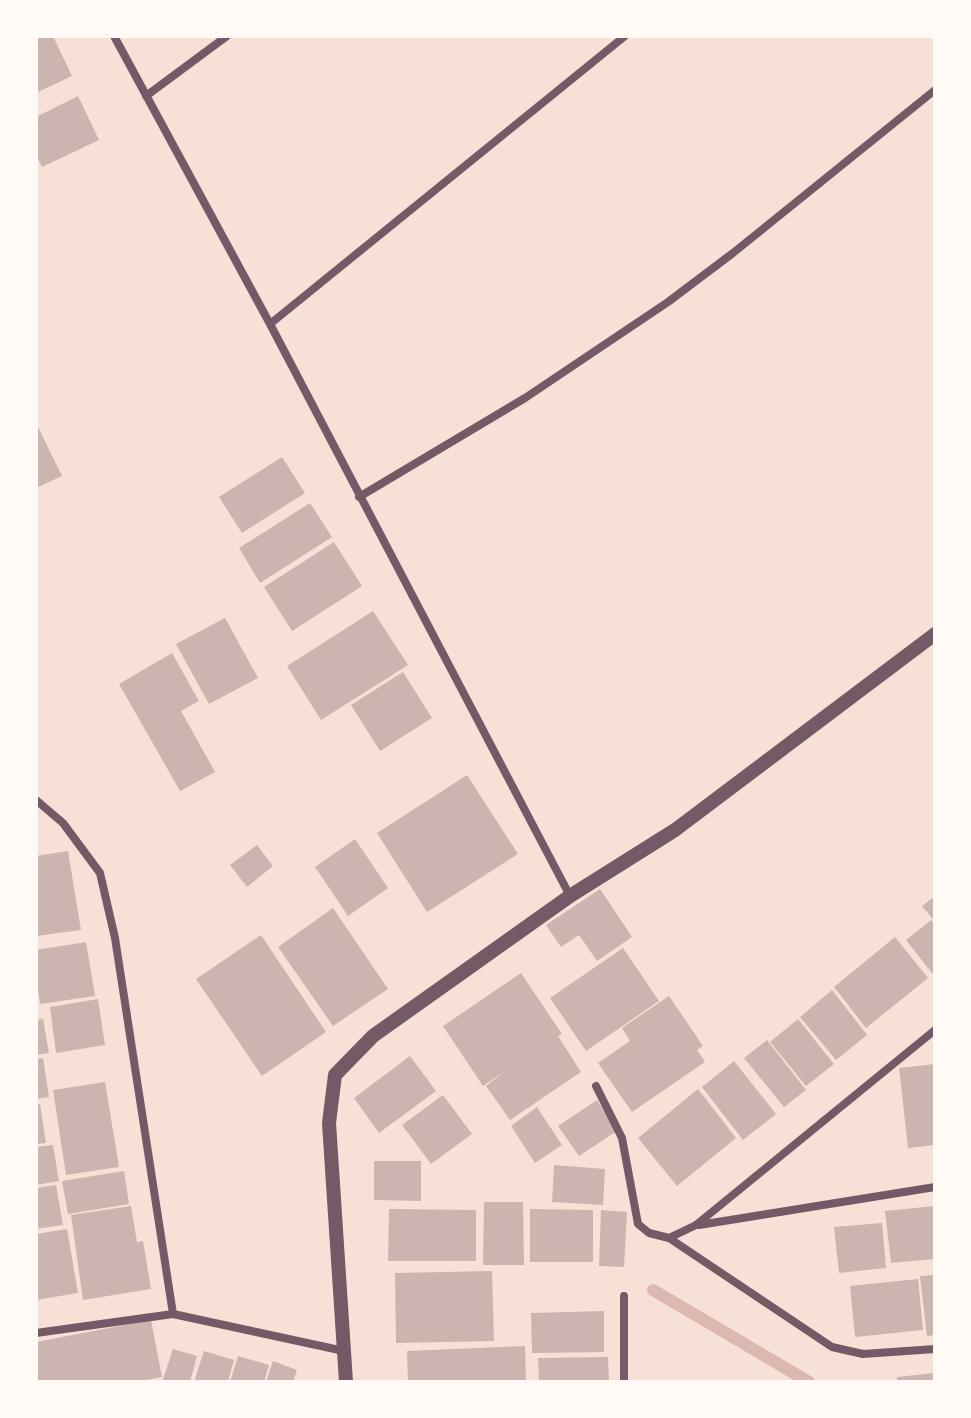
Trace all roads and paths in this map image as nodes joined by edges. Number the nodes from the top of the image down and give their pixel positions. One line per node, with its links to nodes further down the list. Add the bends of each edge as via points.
1 (114, 36): 5 (street)
2 (227, 36): 5 (street)
3 (625, 36): 6 (street)
4 (935, 90): 7 (street, via 668,302 525,398)
5 (146, 96): 6 (street)
6 (270, 324): 7 (street)
7 (359, 497): 10 (street)
8 (935, 634): 10 (street, via 675,830)
9 (36, 800): 17 (street, via 63,823 100,873 115,938)
10 (570, 896): 20 (street, via 373,1036 335,1075 329,1123)
11 (935, 1030): 14 (street)
12 (596, 1086): 15 (street, via 622,1138 638,1224)
13 (935, 1187): 14 (street)
14 (696, 1225): 15 (street)
15 (669, 1238): 19 (street, via 832,1347 863,1354)
16 (624, 1296): 22 (street)
17 (173, 1314): 18 (street); 20 (street)
18 (36, 1333)
19 (935, 1349)
20 (344, 1351): 21 (street)
21 (346, 1382)
22 (624, 1382)

